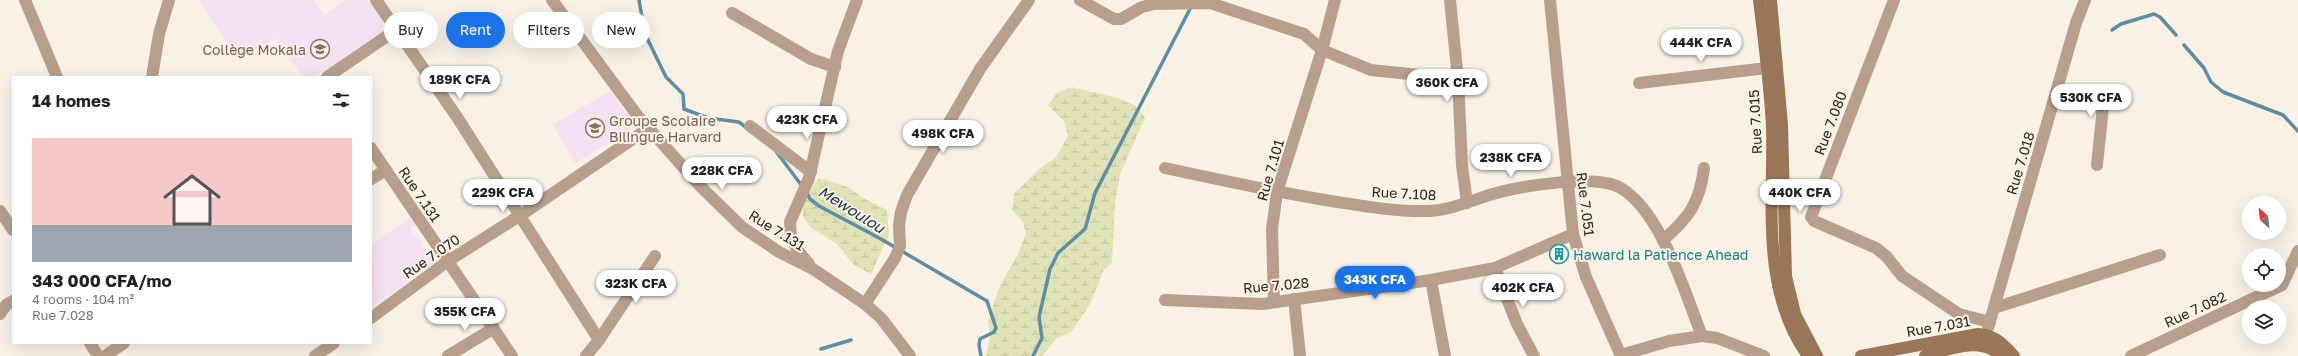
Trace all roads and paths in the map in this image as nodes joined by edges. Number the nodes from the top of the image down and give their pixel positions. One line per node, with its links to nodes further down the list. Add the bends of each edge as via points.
1 (25, 0): 22 (street)
2 (170, 0): 23 (street, via 159,34)
3 (376, 0): 15 (street)
4 (552, 0): 29 (street, Rue 7.131)
5 (857, 0): 20 (street)
6 (1029, 0): 56 (street, via 980,69 906,195 899,225 900,246)
7 (1080, 0): 19 (street, via 1114,19 1121,19 1142,6 1154,4 1210,3 1304,34)
8 (1335, 0): 19 (street, Rue 7.101)
9 (1450, 0): 25 (street)
10 (1550, 0): 37 (street, Rue 7.051)
11 (1759, 0): 21 (main road, Rue 7.015)
12 (1771, 0): 81 (main road, Rue 7.015, via 1782,125 1786,276 1795,314)
13 (1894, 0): 60 (street, Rue 7.080, via 1812,217 1814,221 1876,248 1902,276 1948,308 1959,314)
14 (2085, 0): 27 (street, Rue 7.018)
15 (384, 12)
16 (732, 13): 20 (street, via 811,59)
17 (384, 38): 24 (street)
18 (409, 48): 41 (street)
19 (1322, 50): 25 (street, via 1371,70); 38 (street, Rue 7.101)
20 (834, 67): 35 (street)
21 (1767, 68): 26 (street); 80 (main road, Rue 7.015, via 1772,126 1772,239 1777,285 1792,330)
22 (56, 76)
23 (152, 76)
24 (328, 76)
25 (1458, 79): 39 (street, via 1462,166)
26 (1639, 83)
27 (2057, 89): 31 (street, via 2100,103 2103,107); 57 (street, Rue 7.018)
28 (750, 126): 35 (street)
29 (648, 128): 41 (street, Rue 7.070); 50 (street, Rue 7.131, via 700,186 742,227 779,252)
30 (372, 149): 34 (street, Rue 7.131)
31 (2098, 164)
32 (1165, 168): 38 (street, Rue 7.108)
33 (1704, 168): 44 (street, via 1702,186 1692,212)
34 (386, 170): 36 (street); 48 (street, Rue 7.131)
35 (811, 172): 50 (street, via 790,222 791,238)
36 (372, 178)
37 (1567, 182): 39 (street, Rue 7.108, via 1495,193); 43 (street, Rue 7.051); 44 (street, Rue 7.108, via 1592,181 1619,187 1651,220)
38 (1277, 192): 39 (street, Rue 7.108, via 1393,210 1429,211); 55 (street, Rue 7.101, via 1272,229)
39 (1467, 203)
40 (0, 211): 42 (street)
41 (521, 216): 48 (street, Rue 7.070); 64 (street)
42 (12, 229)
43 (1573, 234): 49 (street, Rue 7.028); 78 (street, Rue 7.051, via 1586,277)
44 (1663, 240): 63 (street, Rue 7.108)
45 (2298, 251): 86 (street, Rue 7.082, via 2282,285)
46 (2160, 255): 57 (street)
47 (654, 256): 64 (street)
48 (448, 261): 59 (street, Rue 7.070); 61 (street, Rue 7.131)
49 (1495, 268): 51 (street, Rue 7.028); 77 (street, via 1517,324)
50 (813, 269): 56 (street, Rue 7.131)
51 (1431, 280): 52 (street, Rue 7.028); 76 (street)
52 (1294, 299): 55 (street, Rue 7.028); 75 (street)
53 (1166, 300): 55 (street, Rue 7.028, via 1262,304)
54 (12, 302): 58 (street)
55 (1274, 302)
56 (865, 304): 74 (street, Rue 7.131, via 881,318)
57 (1994, 308): 60 (street, Rue 7.018)
58 (0, 314)
59 (372, 317)
60 (1990, 322): 62 (street, Rue 7.018)
61 (494, 328): 71 (street); 72 (street, Rue 7.131)
62 (1985, 334): 82 (main road, Rue 7.031); 85 (main road, Rue 7.031, via 2002,342)
63 (1702, 336): 78 (street, via 1669,341); 79 (street, via 1717,338)
64 (599, 340): 73 (street)
65 (91, 344): 68 (street)
66 (123, 344): 69 (street)
67 (333, 344): 70 (street)
68 (98, 356)
69 (105, 356)
70 (315, 356)
71 (448, 356)
72 (512, 356)
73 (586, 356)
74 (910, 356)
75 (1300, 356)
76 (1445, 356)
77 (1534, 356)
78 (1621, 356)
79 (1764, 356)
80 (1808, 356)
81 (1817, 356)
82 (1861, 356)
83 (1925, 356): 84 (main road, Rue 7.031, via 1964,346 1985,346)
84 (2001, 356)
85 (2014, 356)
86 (2131, 356)

